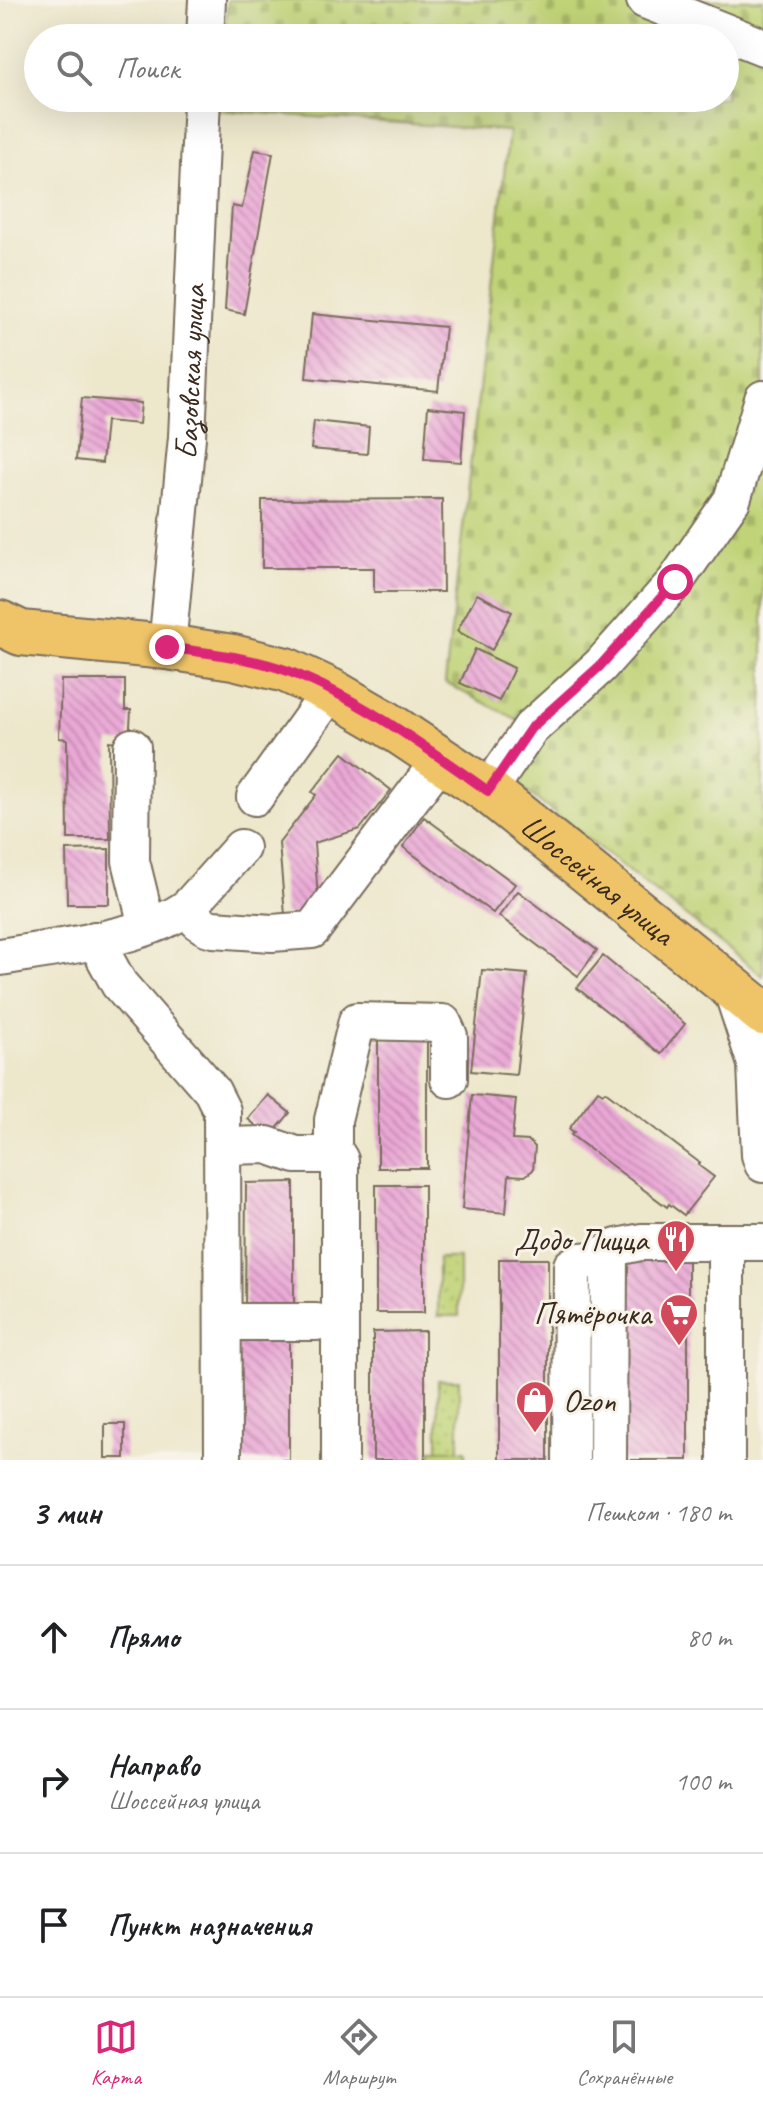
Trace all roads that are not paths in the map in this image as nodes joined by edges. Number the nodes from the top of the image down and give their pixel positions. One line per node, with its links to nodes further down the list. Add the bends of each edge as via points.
1 (207, 0): 3 (street)
2 (645, 0): 4 (street)
3 (206, 24)
4 (705, 24)
5 (739, 37): 6 (street)
6 (763, 47)
7 (201, 112): 10 (street, Базовская улица, via 187,437)
8 (763, 399): 14 (street, via 732,500 675,582 600,666 531,728)
9 (7, 631): 10 (main road, Шоссейная улица)
10 (167, 647): 11 (main road, Шоссейная улица, via 286,670)
11 (331, 691): 13 (main road, Шоссейная улица); 15 (street)
12 (132, 747): 18 (street, via 131,861)
13 (441, 759): 14 (main road, Шоссейная улица); 17 (street, via 312,930 272,933 203,927)
14 (488, 791): 21 (main road, Шоссейная улица)
15 (255, 797)
16 (241, 848): 17 (street)
17 (189, 906): 18 (street)
18 (147, 926): 19 (street)
19 (95, 940): 20 (street); 23 (street, via 119,984 217,1098)
20 (0, 957)
21 (747, 1000): 25 (street)
22 (449, 1079): 24 (street, via 449,1036 443,1023 357,1021)
23 (223, 1146): 24 (street, via 267,1145 296,1155); 29 (street)
24 (324, 1155): 30 (street); 33 (street, via 337,1155 340,1164)
25 (763, 1164)
26 (726, 1242): 27 (street); 28 (street, via 628,1243); 36 (street)
27 (763, 1242)
28 (609, 1253): 34 (street, via 575,1263 571,1271); 35 (street)
29 (223, 1322): 30 (street); 31 (street)
30 (316, 1322): 32 (street)
31 (223, 1460)
32 (316, 1460)
33 (340, 1460)
34 (571, 1460)
35 (608, 1460)
36 (726, 1460)

